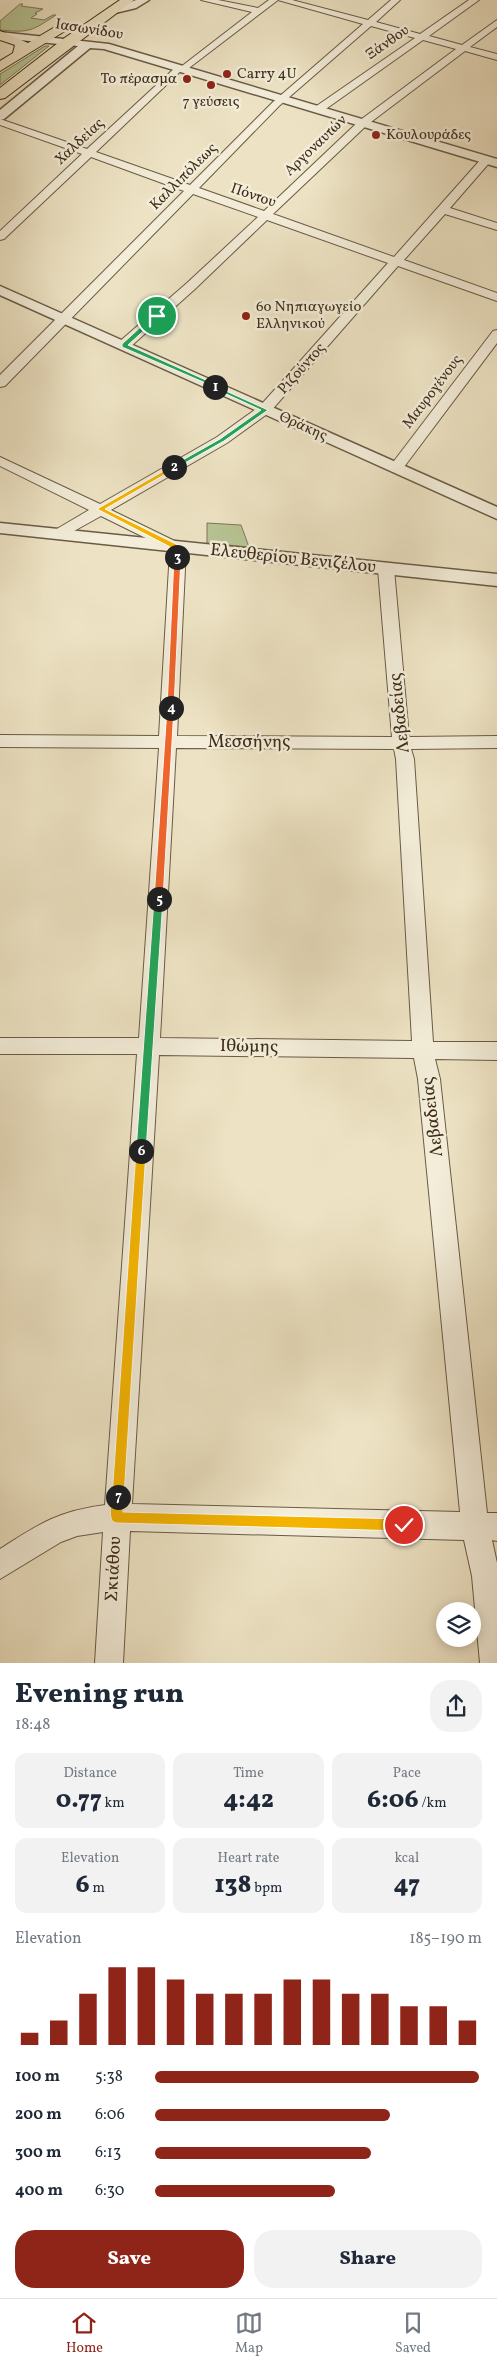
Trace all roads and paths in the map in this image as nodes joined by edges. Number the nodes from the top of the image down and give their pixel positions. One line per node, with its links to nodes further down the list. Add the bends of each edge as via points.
1 (128, 0): 8 (main road)
2 (144, 0): 8 (street)
3 (205, 0): 9 (street)
4 (274, 0): 9 (street, Χαλδείας)
5 (282, 0): 11 (street)
6 (396, 0): 11 (street, Καλλιπόλεως)
7 (475, 0): 14 (street, Ξάνθου)
8 (110, 11): 16 (main road)
9 (259, 11): 22 (street, Χαλδείας)
10 (73, 19): 15 (main road)
11 (370, 23): 14 (street); 24 (street, Καλλιπόλεως)
12 (497, 23): 18 (street, Αργοναυτών)
13 (0, 35): 15 (street); 19 (main road, via 22,43)
14 (422, 37): 18 (street); 25 (street, Ξάνθου)
15 (43, 39): 16 (street, Ιασωνίδου); 19 (main road)
16 (71, 39): 17 (street, Ιασωνίδου); 22 (street, Ιασωνίδου, via 110,42); 23 (main road)
17 (88, 44): 22 (street, Ιασωνίδου); 26 (street)
18 (464, 48): 20 (street); 28 (street, Αργοναυτών)
19 (19, 54): 21 (main road)
20 (497, 57)
21 (0, 66)
22 (183, 67): 24 (street, Ιασωνίδου, via 273,98); 30 (street, Χαλδείας)
23 (0, 94)
24 (284, 98): 25 (street, Ιασωνίδου); 32 (street, Καλλιπόλεως)
25 (319, 109): 28 (street, Ιασωνίδου)
26 (0, 116)
27 (0, 122): 30 (street, Πόντου)
28 (363, 123): 31 (street, Ιασωνίδου); 34 (street, Αργοναυτών)
29 (497, 149): 31 (street, Ριζούντος)
30 (89, 154): 32 (street, Πόντου); 36 (street, Χαλδείας)
31 (491, 162): 33 (street, Ριζούντος)
32 (193, 190): 34 (street, Πόντου); 40 (street, Καλλιπόλεως)
33 (442, 210): 35 (street); 37 (street, Ριζούντος)
34 (265, 216): 37 (street, Πόντου); 42 (street, Αργοναυτών)
35 (497, 228)
36 (0, 237)
37 (397, 262): 39 (street, Πόντου); 44 (street, Ριζούντος)
38 (0, 290): 40 (street, Θράκης)
39 (497, 297)
40 (65, 319): 42 (street, Θράκης); 43 (street, Καλλιπόλεως)
41 (497, 334): 46 (street, Μαυρογένους)
42 (124, 345): 44 (street, Θράκης)
43 (0, 383)
44 (266, 410): 46 (street, Θράκης); 47 (street, Ριζούντος, via 222,440)
45 (0, 461): 47 (street)
46 (396, 468): 48 (street, Θράκης)
47 (100, 509): 50 (street, Ριζούντος); 51 (street)
48 (497, 514)
49 (0, 528): 50 (street, Ελευθερίου Βενιζέλου)
50 (60, 533): 51 (street, Ελευθερίου Βενιζέλου)
51 (178, 548): 52 (street, Ελευθερίου Βενιζέλου); 55 (street, Σκιάθου)
52 (386, 569): 53 (street, Ελευθερίου Βενιζέλου); 57 (street, Λεβαδείας)
53 (497, 580)
54 (0, 741): 55 (street, Μεσσήνης)
55 (169, 742): 57 (street, Μεσσήνης); 59 (street, Σκιάθου)
56 (497, 742): 57 (street, Μεσσήνης)
57 (401, 743): 60 (street, Λεβαδείας, via 405,759)
58 (0, 1046): 59 (street, Ιθώμης)
59 (149, 1046): 60 (street, Ιθώμης); 62 (street, Σκιάθου)
60 (423, 1050): 61 (street, Ιθώμης); 63 (street, Λεβαδείας)
61 (497, 1051)
62 (116, 1517): 63 (street); 64 (street, via 77,1522 53,1531); 65 (street, Σκιάθου)
63 (486, 1527): 66 (street, Λεβαδείας, via 486,1576)
64 (0, 1565)
65 (110, 1663)
66 (494, 1663)

